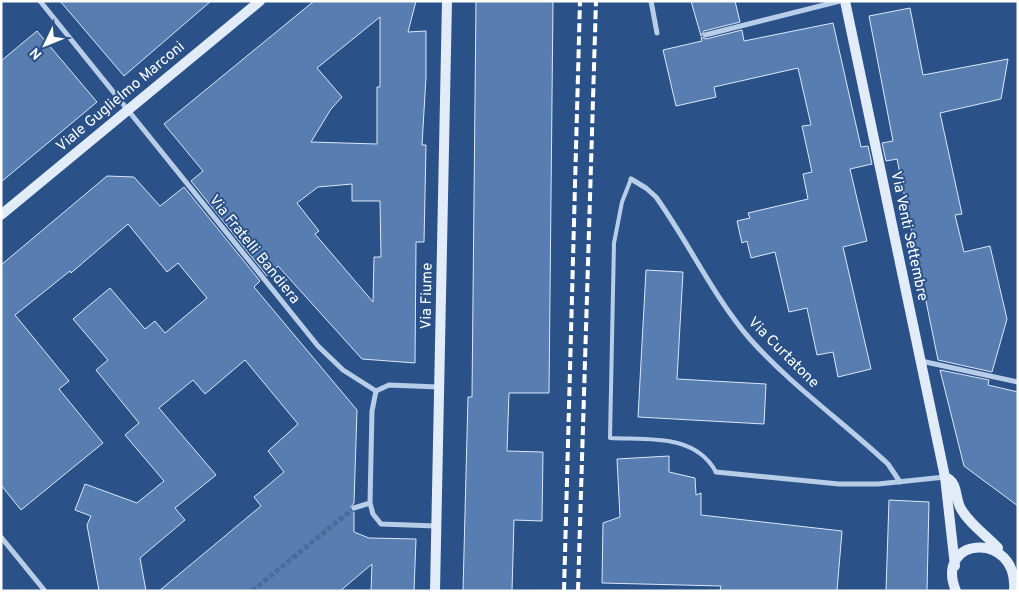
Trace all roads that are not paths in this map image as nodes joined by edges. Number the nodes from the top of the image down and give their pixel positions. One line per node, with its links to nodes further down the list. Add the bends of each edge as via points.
1 (40, 1): 9 (street, Via Fratelli Bandiera)
2 (260, 1): 9 (street, Viale Guglielmo Marconi)
3 (447, 1): 14 (street, Via Fiume)
4 (651, 1): 7 (street)
5 (840, 1): 8 (street)
6 (845, 1): 12 (street, Via Venti Settembre)
7 (657, 33)
8 (705, 35)
9 (126, 110): 11 (street, Viale Guglielmo Marconi); 15 (street, Via Fratelli Bandiera, via 328,356)
10 (631, 179): 16 (lane, via 622,202 614,243 610,438 684,444 703,456); 18 (street, Via Curtatone, via 656,197 751,339 888,464)
11 (1, 214)
12 (920, 361): 13 (street); 17 (street, Via Venti Settembre)
13 (1018, 382)
14 (438, 387): 15 (street, via 389,385); 21 (street, Via Fiume)
15 (376, 391): 19 (street, via 372,411)
16 (716, 472): 18 (street, via 839,484)
17 (945, 477): 18 (street); 23 (street, Via Venti Settembre, via 954,484 967,517); 25 (street, Via Venti Settembre)
18 (900, 482)
19 (370, 503): 20 (street); 21 (street, via 372,514 381,524)
20 (354, 508)
21 (436, 526): 27 (street, Via Fiume)
22 (1, 537): 26 (street)
23 (998, 549): 24 (street, Via Venti Settembre); 25 (street, via 988,546 967,551)
24 (1016, 565): 29 (street)
25 (956, 566): 28 (street, Via Venti Settembre, via 953,575)
26 (45, 591)
27 (435, 591)
28 (956, 591)
29 (1014, 591)

